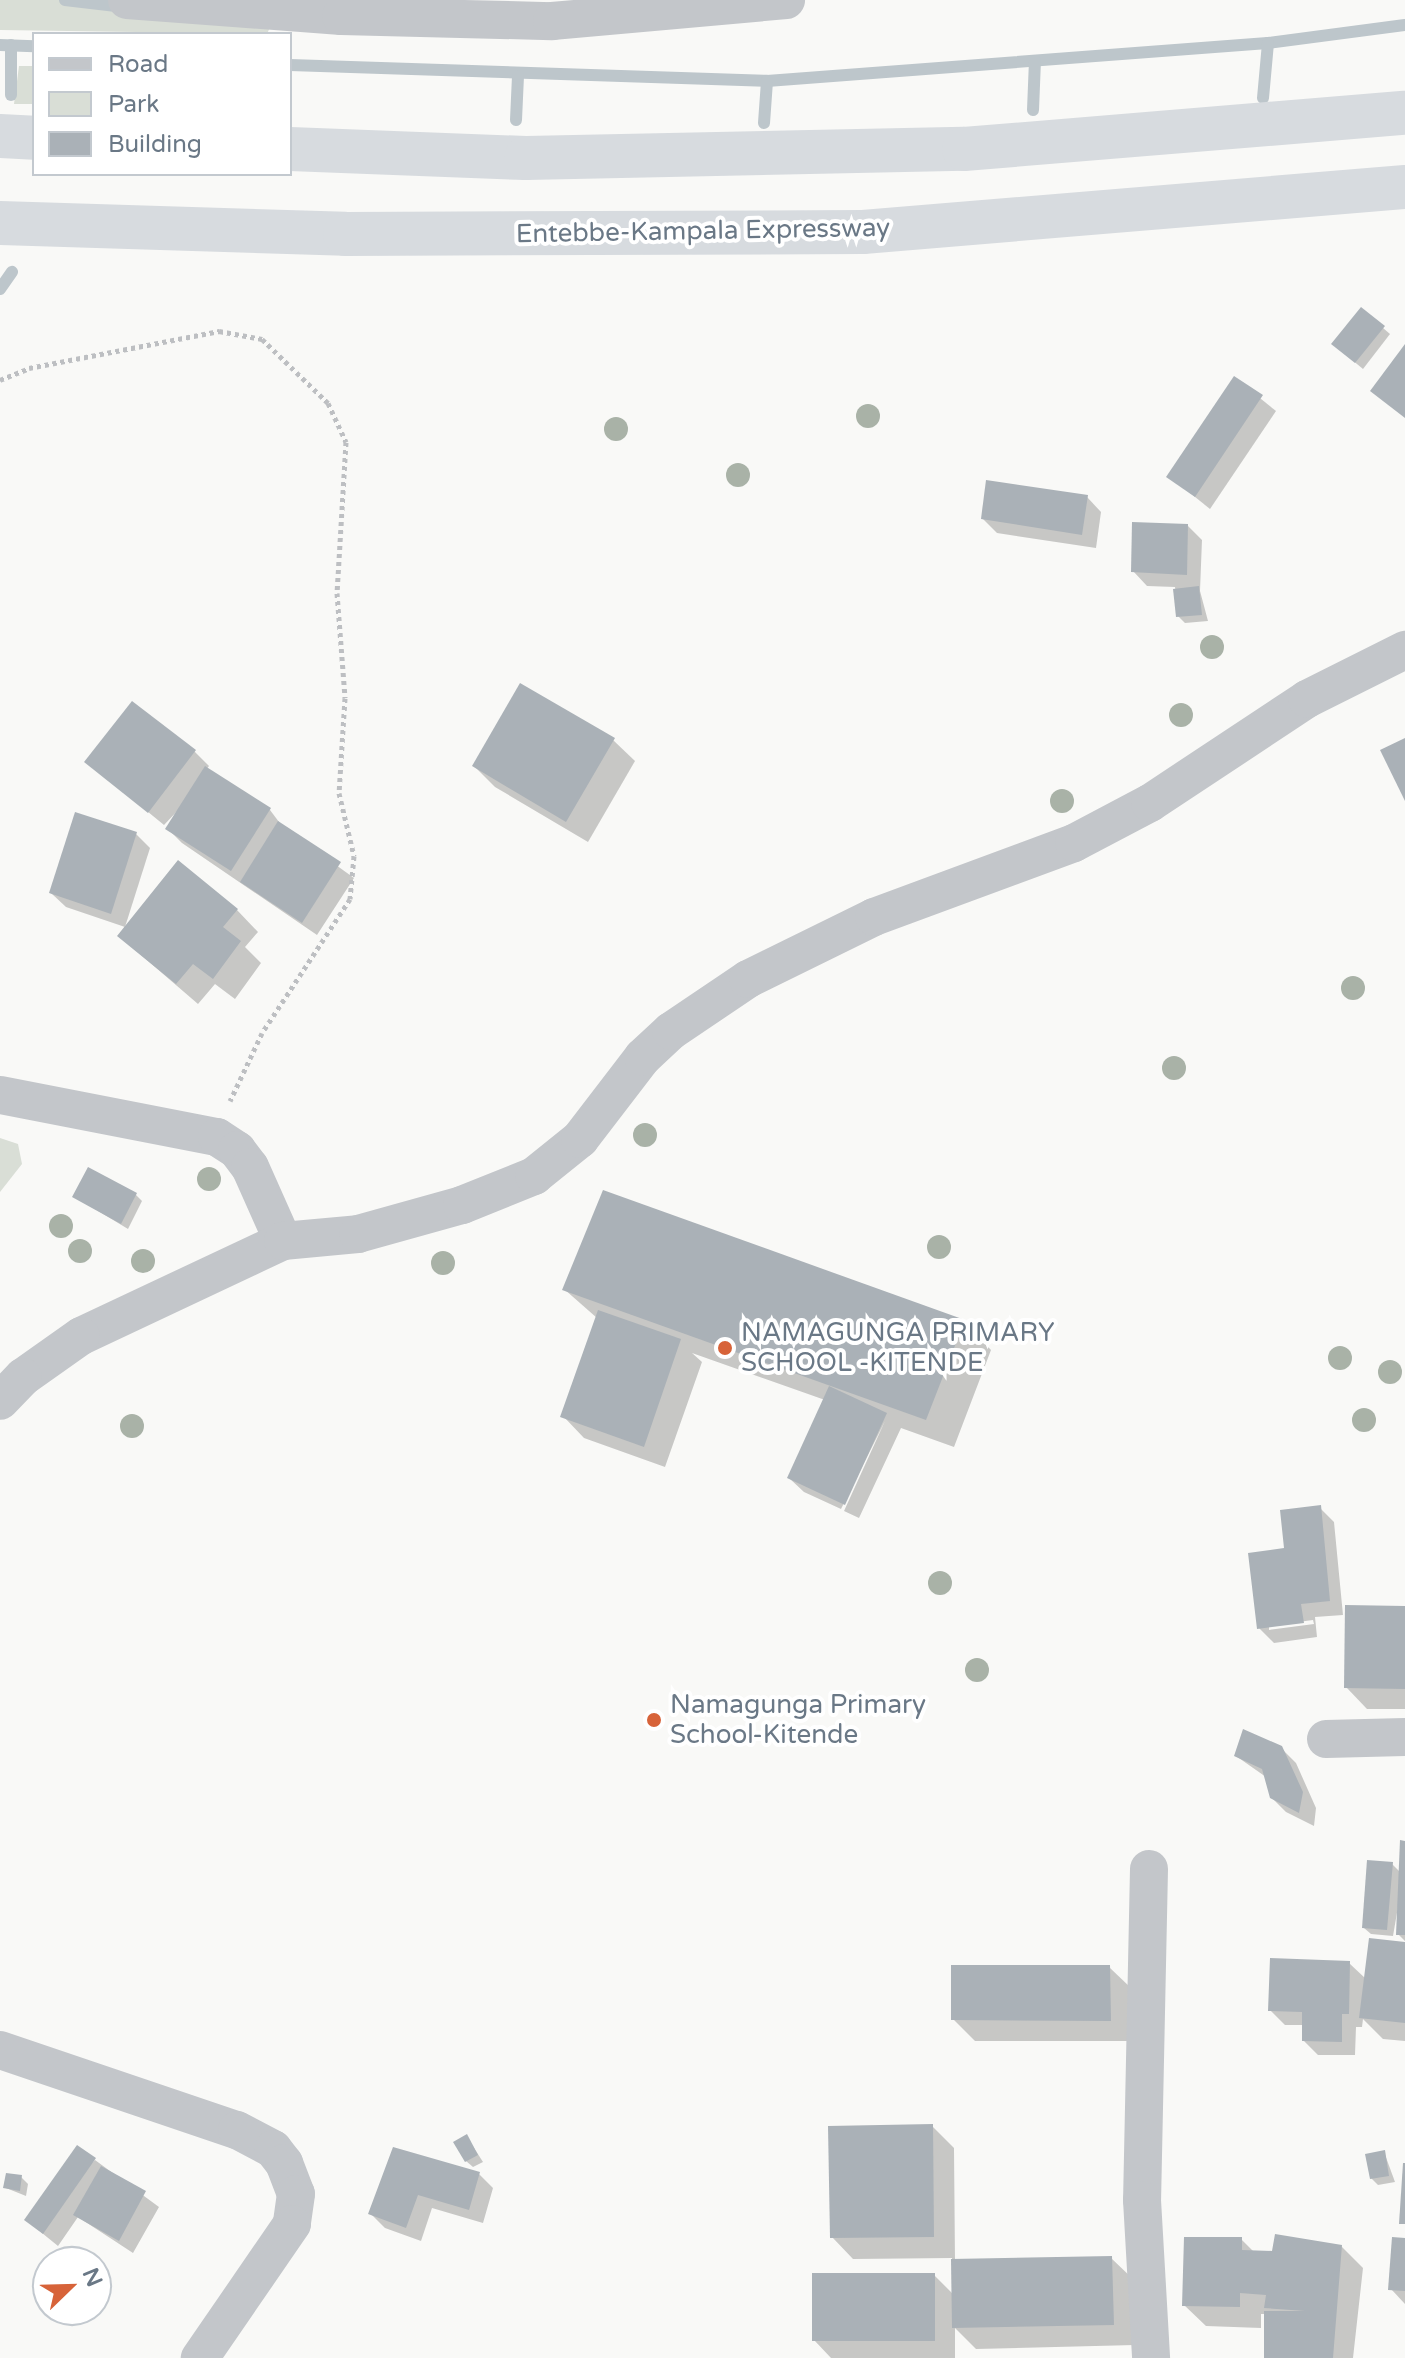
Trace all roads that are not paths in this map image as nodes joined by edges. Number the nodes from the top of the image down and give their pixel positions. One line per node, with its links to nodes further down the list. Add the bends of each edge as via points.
1 (127, 0): 2 (street, via 341,16 552,21)
2 (786, 0)
3 (1405, 113): 6 (highway, via 964,149 526,158)
4 (0, 136): 5 (highway)
5 (32, 138)
6 (292, 149)
7 (1405, 187): 8 (highway, Entebbe-Kampala Expressway, via 863,232 345,234)
8 (0, 223)
9 (1405, 650): 11 (street, via 1307,699 1150,803 1074,843 874,917 758,973 671,1031 643,1057 580,1139 534,1176 462,1205 358,1234)
10 (0, 1095): 11 (street, via 217,1137 237,1150)
11 (283, 1241): 12 (street, via 81,1336 23,1377)
12 (0, 1401)
13 (1405, 1737): 14 (street)
14 (1326, 1739)
15 (1149, 1869): 18 (street, via 1142,2200)
16 (0, 2050): 17 (street, via 237,2130 273,2149 284,2163 296,2194 292,2224)
17 (200, 2358)
18 (1151, 2358)

